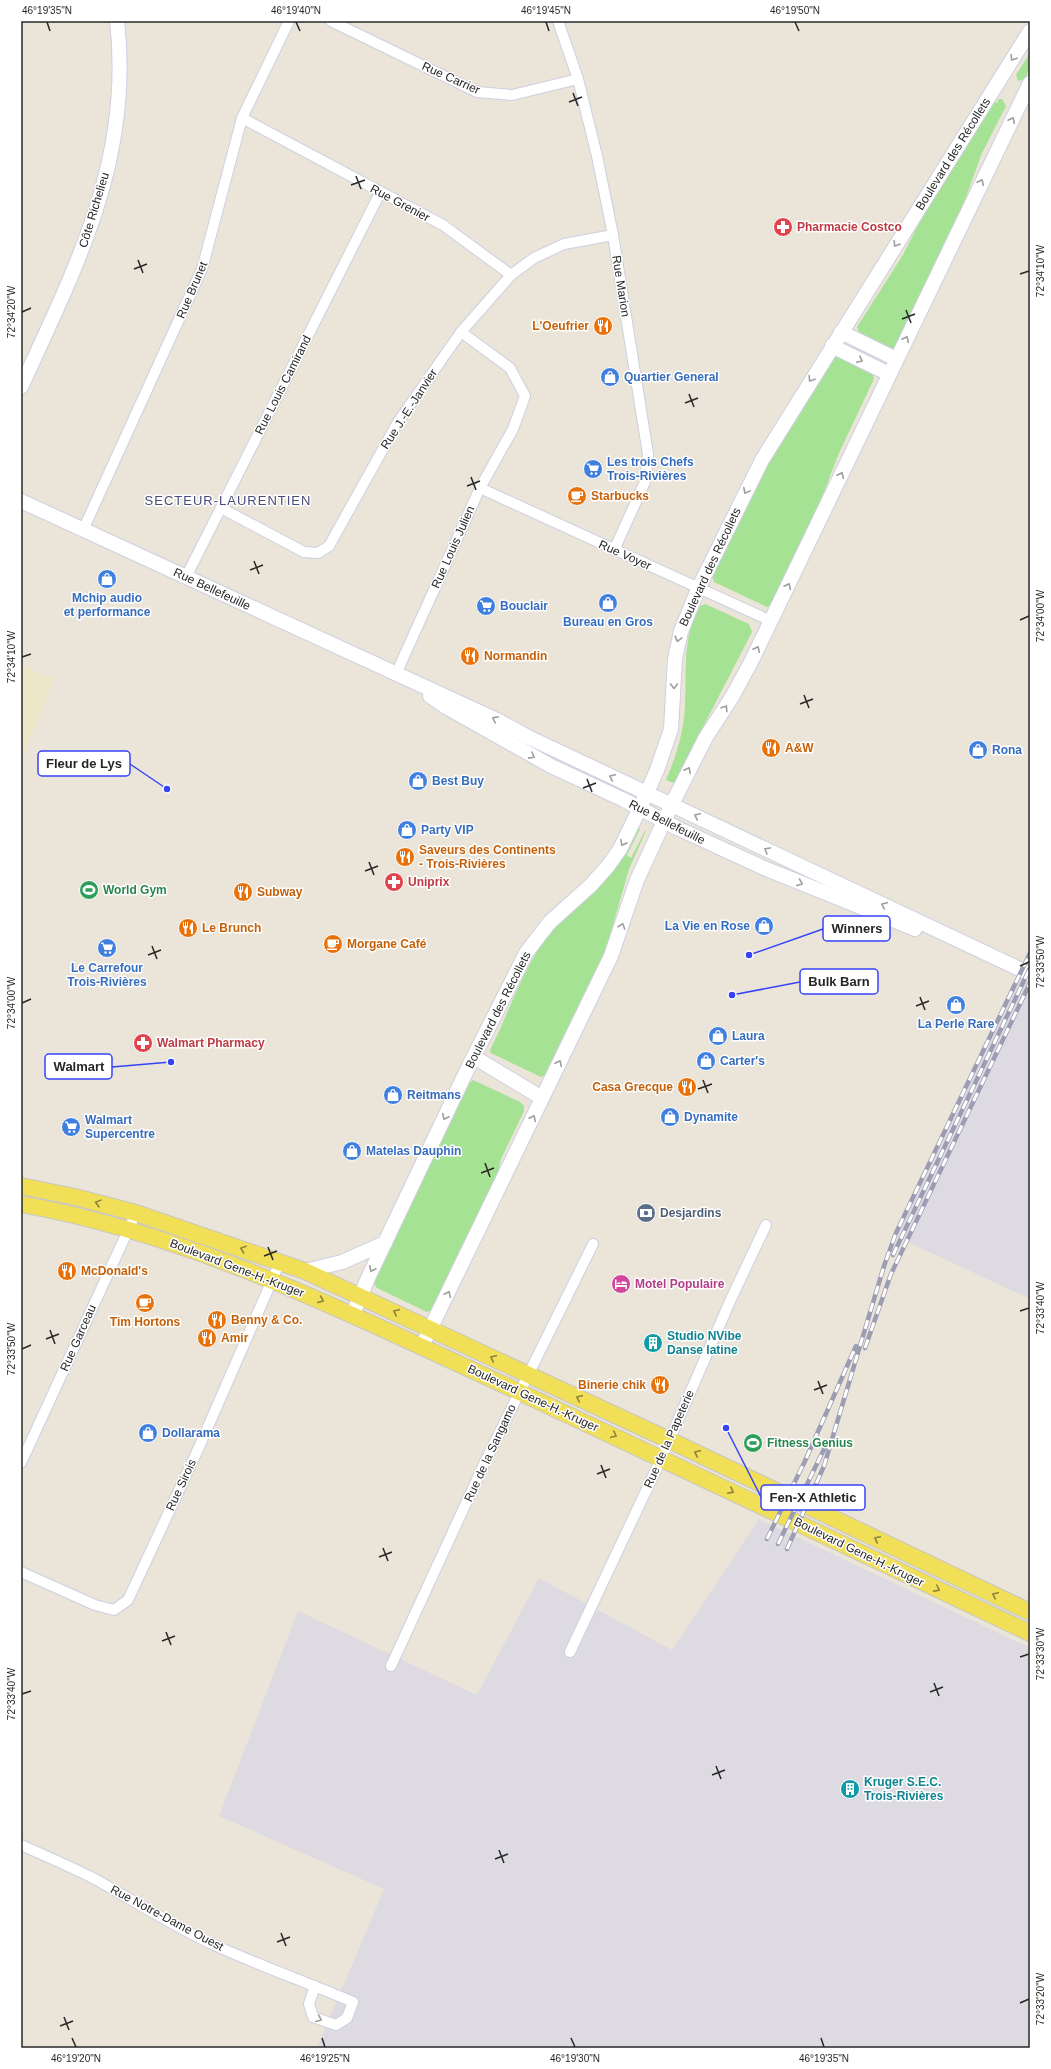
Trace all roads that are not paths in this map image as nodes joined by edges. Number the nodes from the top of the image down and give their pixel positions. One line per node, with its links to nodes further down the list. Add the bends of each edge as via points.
1 (117, 21): 17 (main road, Côte Richelieu, via 120,79 118,114 104,186 76,265)
2 (289, 21): 8 (street, Rue Brunet)
3 (331, 21): 6 (street, Rue Carrier, via 478,92 512,96)
4 (558, 21): 6 (street, Rue Marion)
5 (1030, 31): 13 (main road, Boulevard des Récollets, one-way to 13)
6 (578, 79): 10 (street, Rue Marion)
7 (1030, 83): 15 (main road, one-way to 7)
8 (242, 118): 9 (street, Rue Grenier); 21 (street, Rue Brunet, via 202,269)
9 (380, 193): 11 (street, Rue Grenier, via 442,225); 20 (street, Rue Louis Camirand)
10 (613, 236): 11 (street, Rue J.-E.-Janvier, via 564,244 534,258); 22 (street, Rue Marion, via 648,454 645,482)
11 (510, 275): 12 (street, Rue J.-E.-Janvier)
12 (461, 332): 18 (street, Rue Louis Julien, via 510,368 525,396 513,429); 20 (street, Rue J.-E.-Janvier, via 398,422 329,546 318,553 304,552)
13 (841, 332): 14 (main road, Boulevard des Récollets); 15 (main road)
14 (832, 346): 16 (main road, one-way to 16); 24 (main road, Boulevard des Récollets, one-way to 24, via 762,460)
15 (896, 360): 16 (main road)
16 (889, 374): 25 (main road, one-way to 16)
17 (21, 387)
18 (480, 488): 22 (street, Rue Voyer); 26 (street, Rue Louis Julien)
19 (21, 501): 21 (main road, Rue Bellefeuille)
20 (221, 508): 23 (street, Rue Louis Camirand)
21 (83, 530): 23 (main road, Rue Bellefeuille)
22 (614, 550): 24 (street, Rue Voyer)
23 (186, 577): 26 (main road, Rue Bellefeuille)
24 (699, 587): 25 (street, Rue Voyer); 27 (main road, Boulevard des Récollets, one-way to 27, via 678,639 674,659 671,729)
25 (771, 621): 28 (main road, one-way to 25, via 706,737 743,677)
26 (401, 676): 27 (main road, Rue Bellefeuille, one-way to 26); 29 (main road, Rue Bellefeuille, one-way to 29, via 446,707 551,766)
27 (647, 793): 28 (main road, Rue Bellefeuille); 29 (main road, Boulevard des Récollets)
28 (672, 804): 30 (main road); 31 (main road, Rue Bellefeuille, one-way to 28)
29 (640, 808): 30 (main road, Rue Bellefeuille); 33 (main road, Boulevard des Récollets, one-way to 33, via 620,849 608,866 549,923 530,948 509,984)
30 (664, 821): 31 (main road, Rue Bellefeuille, one-way to 31, via 764,868 847,902 926,932); 34 (main road, one-way to 30, via 610,956 637,880)
31 (945, 934): 32 (main road, Rue Bellefeuille)
32 (1030, 974)
33 (474, 1057): 34 (main road); 40 (main road, Boulevard des Récollets, one-way to 40)
34 (542, 1098): 47 (main road, one-way to 34)
35 (21, 1186): 37 (main road, Boulevard Gene-H.-Kruger, one-way to 35)
36 (21, 1204): 39 (main road, Boulevard Gene-H.-Kruger, via 72,1213)
37 (136, 1213): 39 (street, Rue Garceau); 42 (main road, Boulevard Gene-H.-Kruger, one-way to 37)
38 (766, 1225): 51 (street, Rue de la Papeterie)
39 (128, 1229): 44 (main road, Boulevard Gene-H.-Kruger, via 188,1248); 53 (street, Rue Garceau)
40 (385, 1242): 43 (main road, via 342,1262); 45 (main road, Boulevard des Récollets, one-way to 45)
41 (593, 1244): 49 (street, Rue de la Sangamo)
42 (280, 1262): 43 (main road, Boulevard Gene-H.-Kruger); 44 (street, Rue Sirois)
43 (305, 1271): 45 (main road, Boulevard Gene-H.-Kruger)
44 (272, 1281): 46 (main road, Boulevard Gene-H.-Kruger, one-way to 46); 54 (street, Rue Sirois, via 128,1600 114,1610 95,1606)
45 (360, 1296): 46 (main road, Boulevard des Récollets); 47 (main road, Boulevard Gene-H.-Kruger, one-way to 45)
46 (353, 1314): 48 (main road, Boulevard Gene-H.-Kruger)
47 (431, 1329): 48 (main road); 49 (main road, Boulevard Gene-H.-Kruger, one-way to 47)
48 (422, 1346): 50 (main road, Boulevard Gene-H.-Kruger)
49 (528, 1375): 50 (street, Rue de la Sangamo); 51 (main road, Boulevard Gene-H.-Kruger, one-way to 49)
50 (519, 1392): 52 (main road, Boulevard Gene-H.-Kruger, one-way to 52); 58 (street, Rue de la Sangamo)
51 (669, 1440): 52 (street, Rue de la Papeterie); 55 (main road, Boulevard Gene-H.-Kruger, one-way to 51)
52 (662, 1457): 56 (main road, Boulevard Gene-H.-Kruger, one-way to 56); 57 (street, Rue de la Papeterie)
53 (21, 1463)
54 (21, 1572)
55 (1030, 1612)
56 (1030, 1633)
57 (570, 1652)
58 (391, 1666)
59 (21, 1844): 60 (street, Rue Notre-Dame Ouest, via 94,1879 213,1944)
60 (315, 1986): 60 (street, Rue Notre-Dame Ouest, one-way to 60, via 309,2004 313,2017 336,2025 347,2018 353,2002)

